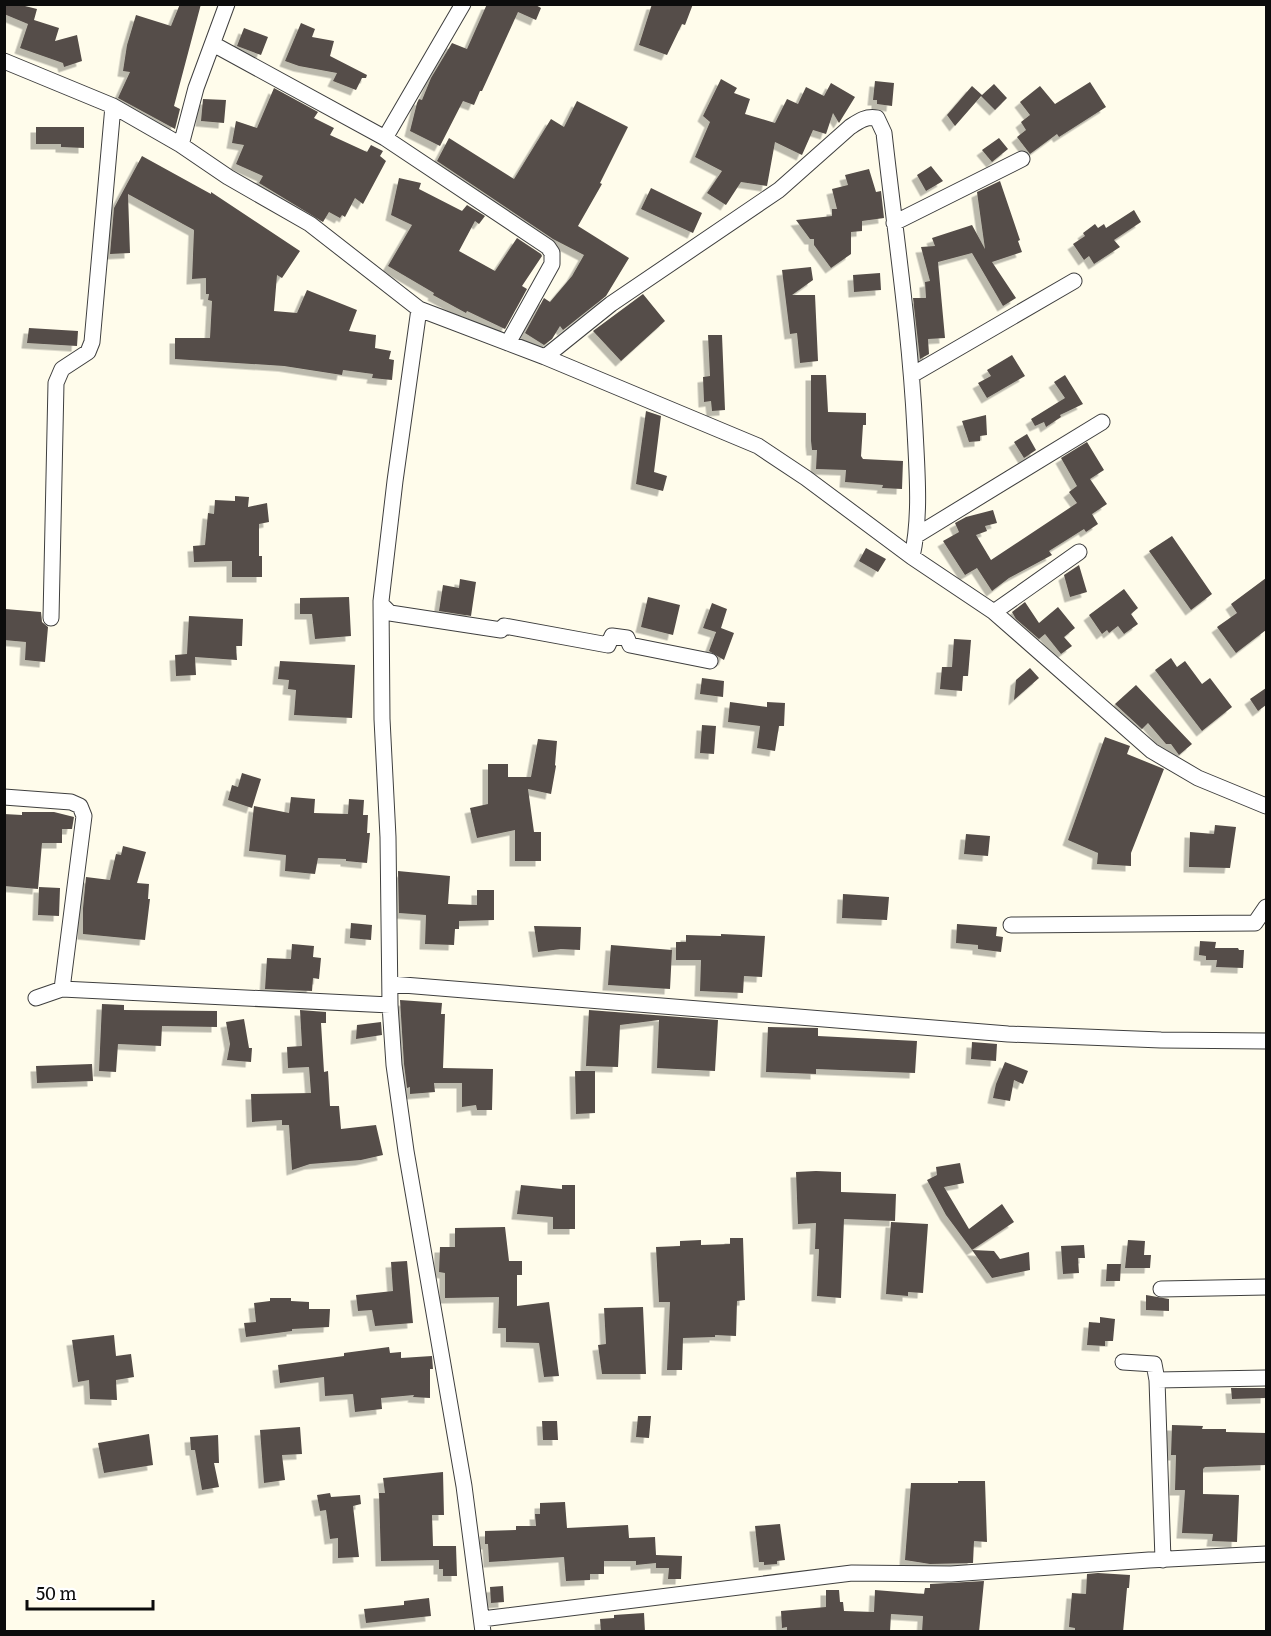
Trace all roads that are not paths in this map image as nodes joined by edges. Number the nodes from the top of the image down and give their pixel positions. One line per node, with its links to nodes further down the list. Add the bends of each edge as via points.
1 (227, 4): 3 (street)
2 (463, 4): 6 (street)
3 (213, 44): 6 (street); 7 (street)
4 (4, 61): 5 (street)
5 (113, 106): 7 (street); 21 (street, via 92,342 87,352 62,369 56,383)
6 (385, 138): 12 (street, via 552,253 546,277)
7 (181, 145): 11 (street, via 310,224)
8 (1022, 159): 9 (street)
9 (894, 223): 13 (street, via 884,133 877,118 871,117 850,127 779,190 611,304); 14 (street)
10 (1074, 281): 14 (street)
11 (419, 309): 12 (street); 19 (street)
12 (508, 343): 13 (street)
13 (544, 357): 18 (street, via 758,446)
14 (912, 375): 16 (street)
15 (1102, 422): 16 (street)
16 (917, 535): 18 (street)
17 (1078, 552): 20 (street)
18 (912, 558): 20 (street)
19 (381, 604): 22 (street, via 390,613 501,630 504,626 608,645 612,636 627,638 630,645); 27 (street)
20 (994, 612): 24 (street, via 1152,751 1198,778)
21 (51, 618)
22 (710, 661)
23 (4, 797): 28 (street, via 71,802 80,806 84,816)
24 (1266, 806)
25 (1266, 907): 26 (street, via 1255,923)
26 (1011, 925)
27 (391, 984): 30 (street); 31 (street, via 1008,1034)
28 (62, 989): 29 (street); 30 (street)
29 (36, 999)
30 (390, 1005): 39 (street, via 402,1119 464,1486)
31 (1266, 1041)
32 (1266, 1287): 33 (street)
33 (1161, 1289)
34 (1124, 1362): 36 (street, via 1154,1364)
35 (1266, 1378): 36 (street)
36 (1157, 1380): 38 (street)
37 (1266, 1554): 38 (street)
38 (1163, 1560): 39 (street, via 951,1574 852,1573)
39 (482, 1625)

